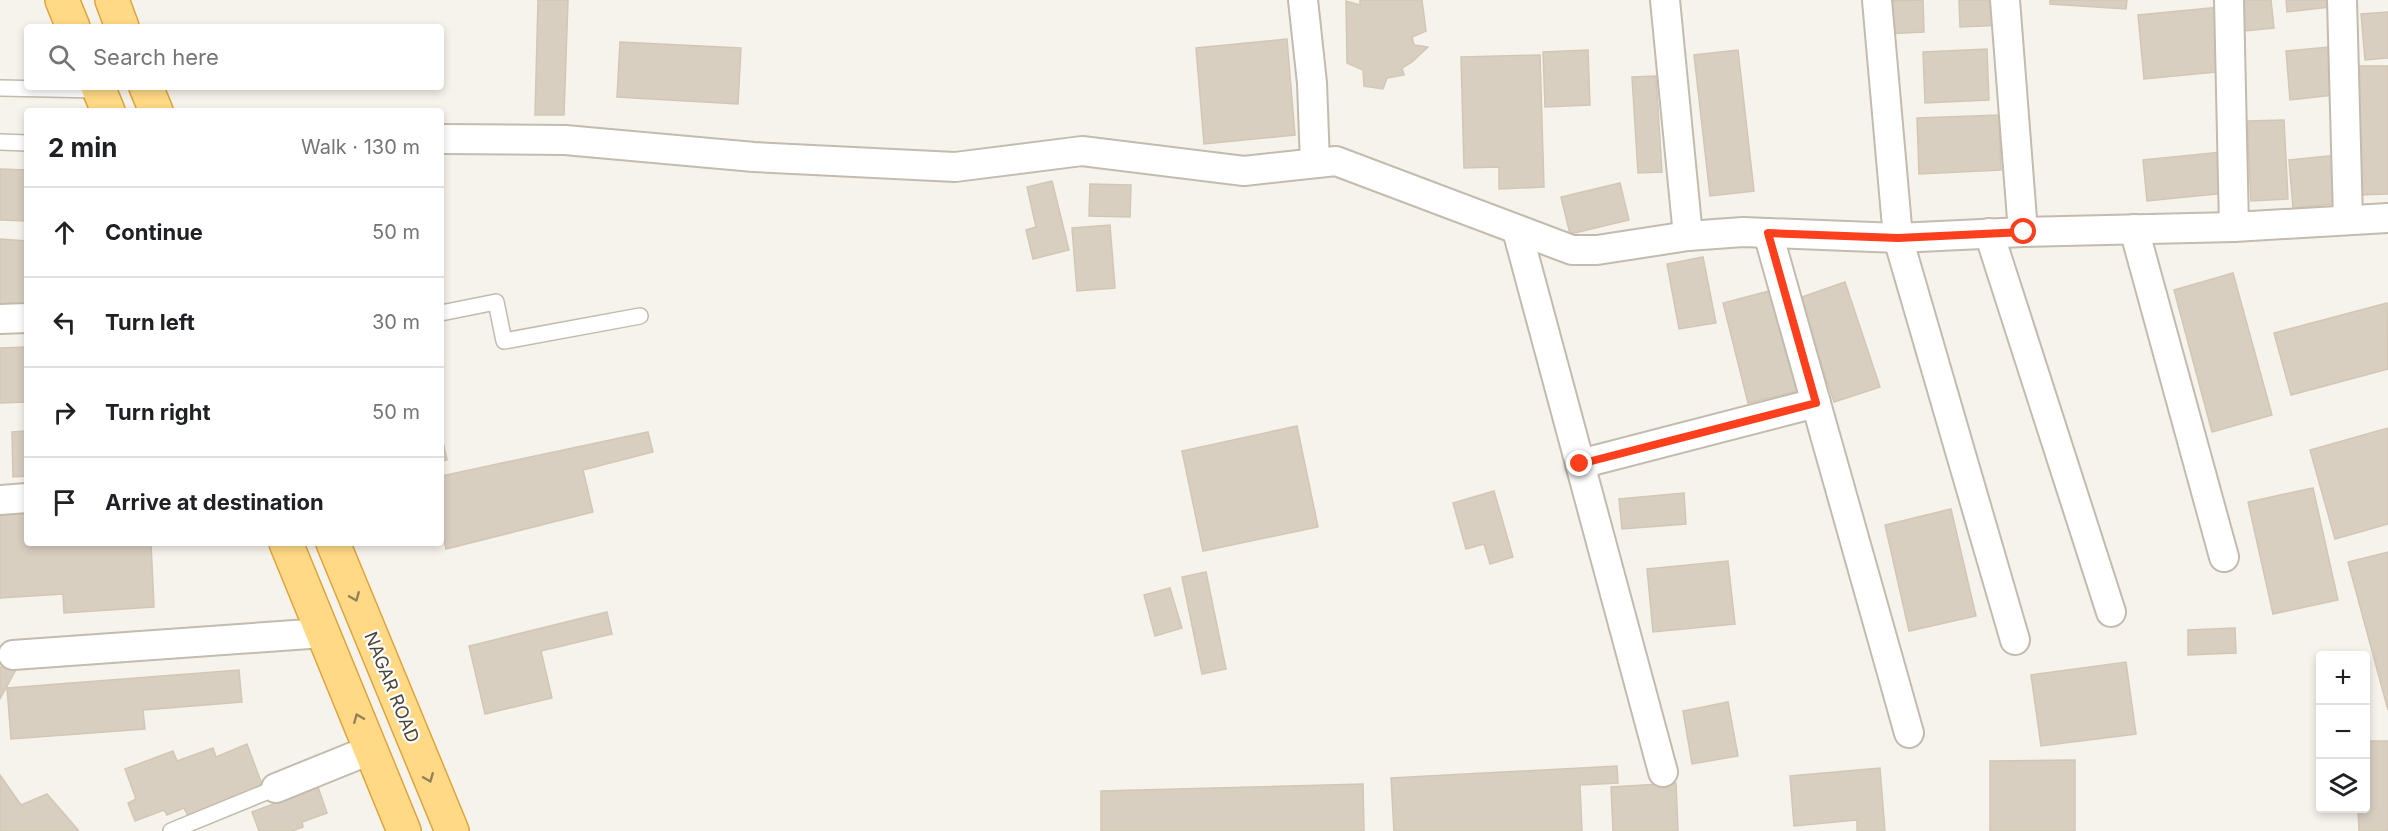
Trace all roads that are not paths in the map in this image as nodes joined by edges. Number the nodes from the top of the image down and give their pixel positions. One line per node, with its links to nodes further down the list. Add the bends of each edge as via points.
1 (62, 0): 9 (highway)
2 (111, 0): 10 (highway)
3 (1303, 0): 20 (street)
4 (1665, 0): 29 (street)
5 (1877, 0): 30 (street)
6 (2005, 0): 26 (street)
7 (2229, 0): 23 (street)
8 (2342, 0): 22 (street)
9 (72, 24)
10 (121, 24)
11 (0, 87): 12 (lane)
12 (24, 89)
13 (34, 90): 15 (lane)
14 (147, 90): 16 (highway)
15 (101, 96)
16 (155, 108)
17 (444, 139): 20 (street, via 565,140 754,157 955,166 1082,150 1244,171)
18 (0, 142): 19 (lane)
19 (24, 143)
20 (1315, 164): 25 (street, via 1336,161)
21 (2388, 218): 22 (street)
22 (2348, 219): 23 (street)
23 (2234, 227): 24 (street)
24 (2134, 229): 26 (street); 41 (street)
25 (1517, 230): 29 (street, via 1572,250); 36 (street)
26 (2024, 232): 28 (street)
27 (1768, 233): 29 (street); 30 (street); 35 (street)
28 (1989, 233): 30 (street); 42 (street)
29 (1689, 236)
30 (1898, 238): 44 (street)
31 (444, 313): 32 (lane, via 496,302 504,341)
32 (640, 316)
33 (24, 318): 34 (street)
34 (0, 319)
35 (1816, 403): 36 (street); 46 (street)
36 (1580, 464): 48 (street)
37 (24, 498): 38 (street)
38 (0, 500)
39 (287, 546): 43 (highway)
40 (334, 546): 52 (highway, NAGAR ROAD, one-way to 52)
41 (2224, 557)
42 (2111, 612)
43 (322, 633): 45 (street); 47 (highway, one-way to 43)
44 (2015, 640)
45 (13, 655)
46 (1909, 733)
47 (370, 750): 49 (street); 51 (highway)
48 (1663, 772)
49 (276, 788): 50 (lane)
50 (171, 831)
51 (404, 831)
52 (452, 831)

